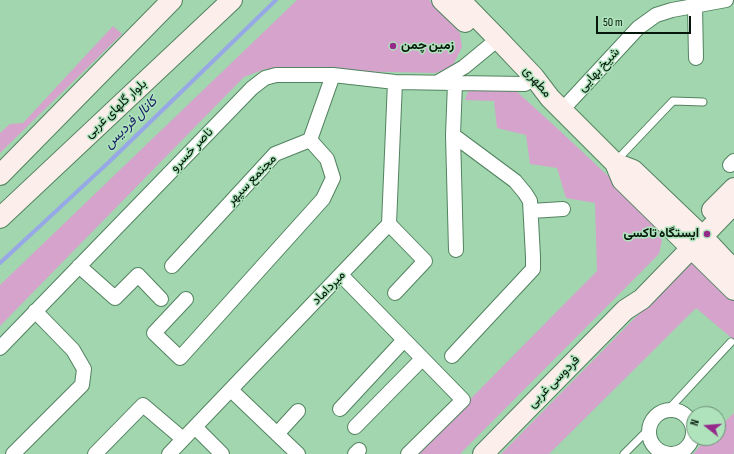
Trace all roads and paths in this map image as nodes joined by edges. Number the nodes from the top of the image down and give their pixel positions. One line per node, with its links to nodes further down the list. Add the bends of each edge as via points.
1 (232, 0): 24 (main road, بلوار گلهای غربی)
2 (442, 0): 7 (main road)
3 (460, 0): 7 (main road, مطهری)
4 (726, 0): 6 (street, شیخ بهایی)
5 (167, 3): 19 (main road)
6 (695, 6): 8 (street); 15 (street, شیخ بهایی, via 656,15 638,28)
7 (494, 42): 10 (main road, مطهری); 12 (street, via 464,67)
8 (696, 58)
9 (333, 75): 11 (street, ناصر خسرو); 17 (street); 28 (street, ناصر خسرو, via 276,75 265,78 252,88)
10 (529, 80): 13 (street, ناصر خسرو); 15 (main road, مطهری)
11 (395, 82): 12 (street, ناصر خسرو); 25 (street)
12 (438, 82): 13 (street, ناصر خسرو)
13 (455, 83): 16 (street)
14 (703, 102): 18 (lane, via 673,101)
15 (556, 104): 18 (main road, مطهری)
16 (453, 135): 23 (street, via 516,181 530,201); 27 (street)
17 (310, 140): 29 (street, مجتمع سپهر, via 276,154); 35 (street, via 327,159 333,178 323,199 180,358 154,333)
18 (615, 162): 26 (main road, مطهری, via 633,170)
19 (0, 176)
20 (734, 188): 26 (main road, فردوسی غربی)
21 (734, 204): 26 (main road, فردوسی غربی)
22 (563, 209): 23 (street)
23 (531, 212): 40 (street, via 533,269)
24 (0, 218)
25 (389, 224): 31 (street, میرداماد); 33 (street, via 425,260)
26 (693, 238): 30 (main road, مطهری); 32 (main road, مطهری); 57 (main road, فردوسی غربی, via 642,299 625,310)
27 (456, 250)
28 (79, 266): 34 (street, via 115,298 138,275); 36 (street, ناصر خسرو)
29 (172, 266)
30 (734, 270)
31 (341, 275): 37 (street); 42 (street, میرداماد)
32 (734, 290)
33 (395, 293)
34 (161, 299)
35 (186, 299)
36 (35, 311): 39 (street, ناصر خسرو); 51 (street, via 73,350 84,369 82,385)
37 (404, 340): 41 (street); 43 (street)
38 (731, 342): 44 (lane)
39 (0, 348)
40 (452, 356)
41 (422, 359): 47 (street); 56 (street, via 463,400)
42 (231, 390): 46 (street, میرداماد); 49 (street)
43 (340, 409)
44 (668, 410): 48 (street, via 656,416); 48 (street, via 676,410 689,419 693,434 686,448 671,454 659,450 651,440)
45 (298, 412): 49 (street)
46 (195, 427): 50 (street, میرداماد); 54 (street)
47 (355, 427)
48 (650, 428): 58 (lane)
49 (277, 434): 55 (street)
50 (183, 439): 52 (street, via 143,405); 53 (street, میرداماد)
51 (13, 454)
52 (95, 454)
53 (169, 454)
54 (222, 454)
55 (298, 454)
56 (408, 454)
57 (483, 454)
58 (624, 454)

